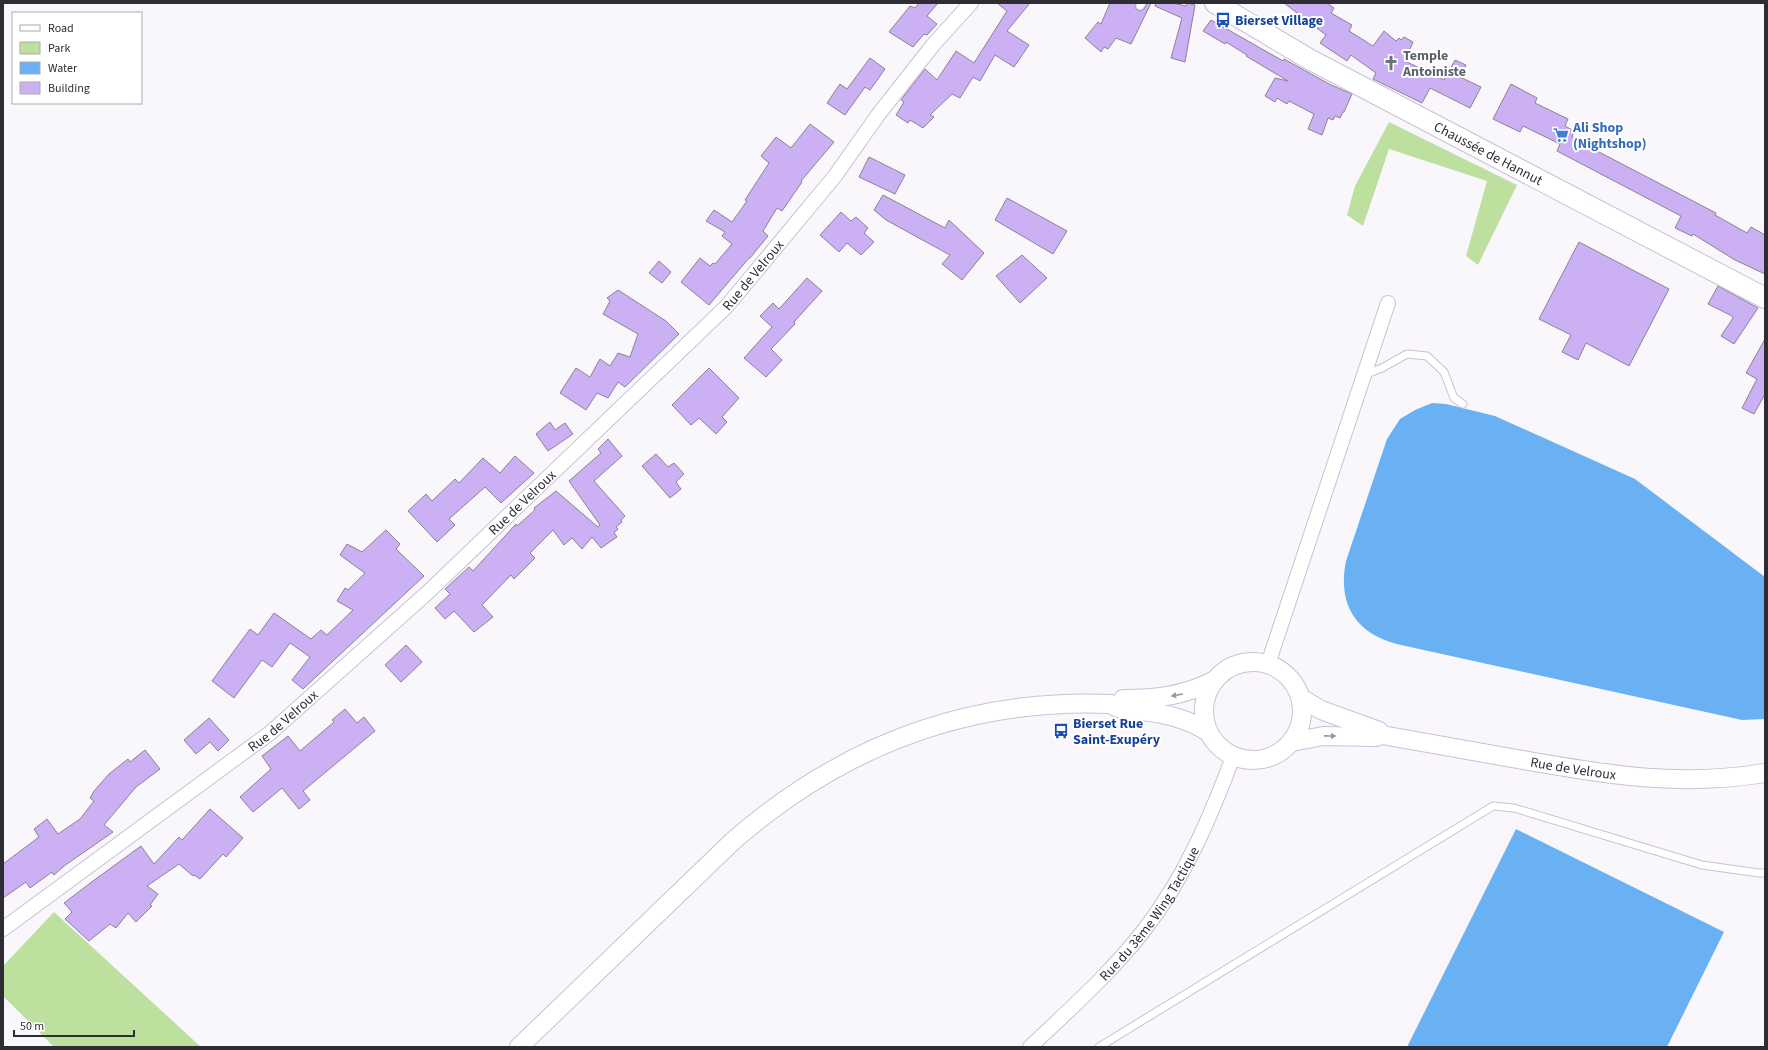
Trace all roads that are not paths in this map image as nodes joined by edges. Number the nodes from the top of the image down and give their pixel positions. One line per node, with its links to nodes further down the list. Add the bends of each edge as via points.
1 (971, 3): 17 (street, Rue de Velroux, via 933,46 878,115 835,176 727,306 466,556 270,733)
2 (1215, 3): 3 (main road, Chaussée de Hannut, via 1309,59)
3 (1765, 298)
4 (1388, 303): 5 (street)
5 (1364, 375): 6 (lane, via 1408,354 1427,356 1444,372 1454,398); 7 (street)
6 (1463, 404)
7 (1268, 664): 8 (street, via 1244,662 1222,672); 9 (street, via 1283,671 1294,683)
8 (1214, 681): 10 (street, one-way to 10, via 1178,695 1120,699); 11 (street, via 1207,693 1204,706 1204,720)
9 (1301, 698): 12 (street, Rue de Velroux, via 1321,710 1378,731); 13 (street, via 1303,713 1300,729)
10 (1111, 704): 11 (street, via 1124,709 1184,719); 18 (street, via 1044,704 962,718 882,744 819,777 758,819 733,841)
11 (1208, 732): 14 (street, via 1214,743)
12 (1382, 735): 13 (street, Rue de Velroux, one-way to 12, via 1323,736); 15 (street, Rue de Velroux, via 1588,772 1642,779 1701,780)
13 (1292, 742): 14 (street, via 1280,753 1265,760 1249,761)
14 (1233, 757): 19 (street, Rue du 3ème Wing Tactique, via 1198,841 1177,882 1154,916 1109,972)
15 (1765, 773)
16 (1765, 873): 20 (lane, via 1702,865 1514,808 1493,806)
17 (3, 929)
18 (519, 1047)
19 (1030, 1047)
20 (1099, 1047)

